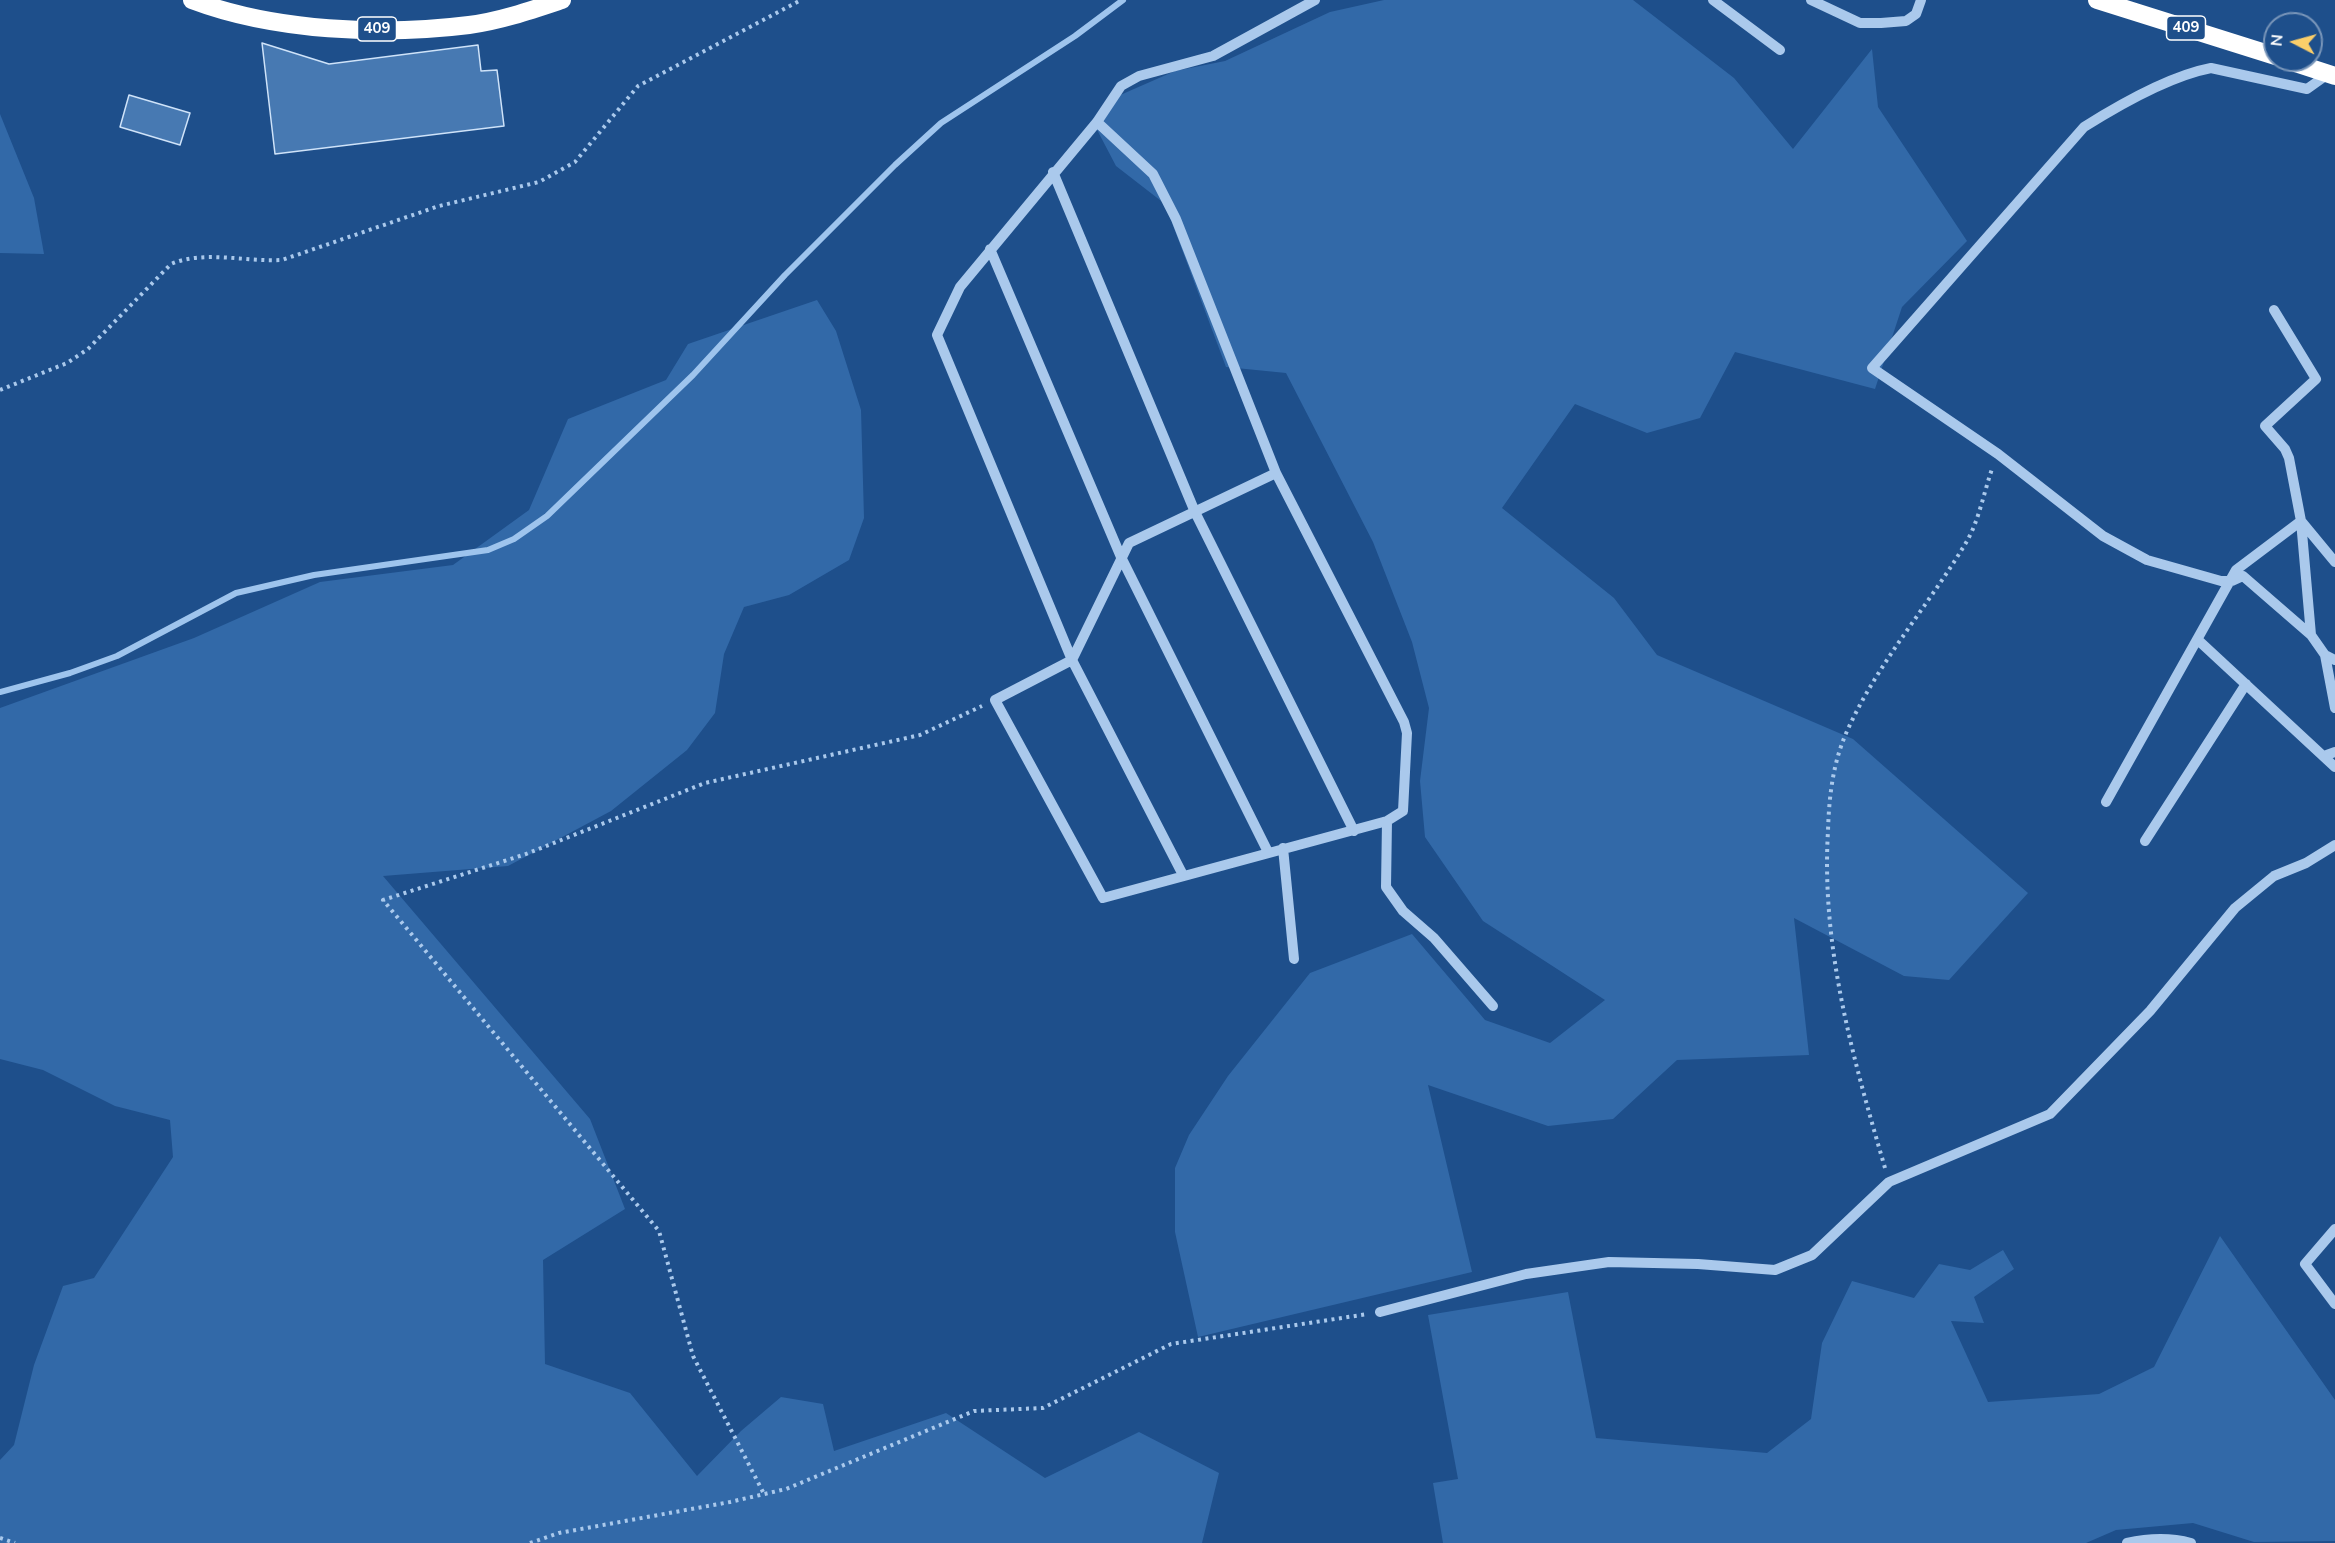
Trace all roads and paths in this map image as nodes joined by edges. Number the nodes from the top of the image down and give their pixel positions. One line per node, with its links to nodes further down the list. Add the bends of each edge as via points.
1 (192, 0): 2 (highway, 409, via 283,22 356,29 470,24)
2 (562, 0)
3 (801, 0): 16 (path, via 638,86 575,162 539,182 439,206 282,260 187,257 171,264 88,350 67,363)
4 (1315, 0): 12 (street, via 1213,56 1139,76 1121,86)
5 (1713, 0): 9 (street)
6 (1811, 0): 7 (street, via 1860,23 1906,21 1916,14)
7 (1921, 0)
8 (2097, 0): 10 (highway, 409)
9 (1780, 50)
10 (2263, 52)
11 (2332, 75): 17 (street, via 2307,89 2211,68 2195,71 2094,121 1872,368)
12 (1097, 122): 13 (street); 18 (street, via 1153,174 1176,219)
13 (1053, 172): 14 (street); 19 (street)
14 (990, 249): 21 (street); 27 (street, via 960,286 937,335)
15 (2274, 310): 20 (street, via 2316,379 2265,426 2289,458)
16 (0, 390)
17 (1998, 454): 23 (street, via 2103,536 2147,560); 44 (path, via 1968,539 1890,655 1848,729 1829,796 1825,879 1830,934 1849,1042)
18 (1276, 473): 19 (street); 35 (street, via 1404,722 1407,733 1403,811)
19 (1195, 512): 21 (street, via 1129,543); 36 (street)
20 (2301, 522): 22 (street); 23 (street, via 2236,570); 24 (street)
21 (1121, 557): 27 (street); 40 (street)
22 (2335, 562)
23 (2232, 581): 24 (street, via 2243,576); 25 (street)
24 (2311, 635): 26 (street)
25 (2199, 640): 28 (street); 34 (street)
26 (2330, 658): 30 (street)
27 (1072, 660): 29 (street); 41 (street)
28 (2246, 684): 32 (street); 37 (street)
29 (995, 700): 41 (street, via 1103,898); 48 (path, via 920,735 705,783 526,854 382,900 659,1231 693,1356)
30 (2335, 708)
31 (2335, 752): 32 (street)
32 (2324, 756): 33 (street)
33 (2335, 767)
34 (2106, 802)
35 (1387, 821): 36 (street); 43 (street, via 1386,887)
36 (1354, 831): 39 (street)
37 (2145, 841)
38 (2335, 845): 44 (street, via 2274,876 2235,908 2150,1011 2050,1114)
39 (1283, 848): 40 (street); 42 (street)
40 (1268, 852): 41 (street)
41 (1183, 875)
42 (1294, 959)
43 (1493, 1005)
44 (1889, 1182): 47 (street, via 1812,1255 1775,1270 1609,1262 1526,1274)
45 (2335, 1229): 46 (street, via 2305,1264)
46 (2335, 1304)
47 (1380, 1312): 48 (path, via 1171,1344 1043,1408 974,1411 786,1489)
48 (763, 1492): 51 (path, via 730,1502 570,1530)
49 (0, 1538): 50 (path)
50 (15, 1543)
51 (530, 1543)
52 (2127, 1543): 53 (street, via 2174,1538)
53 (2191, 1543)

